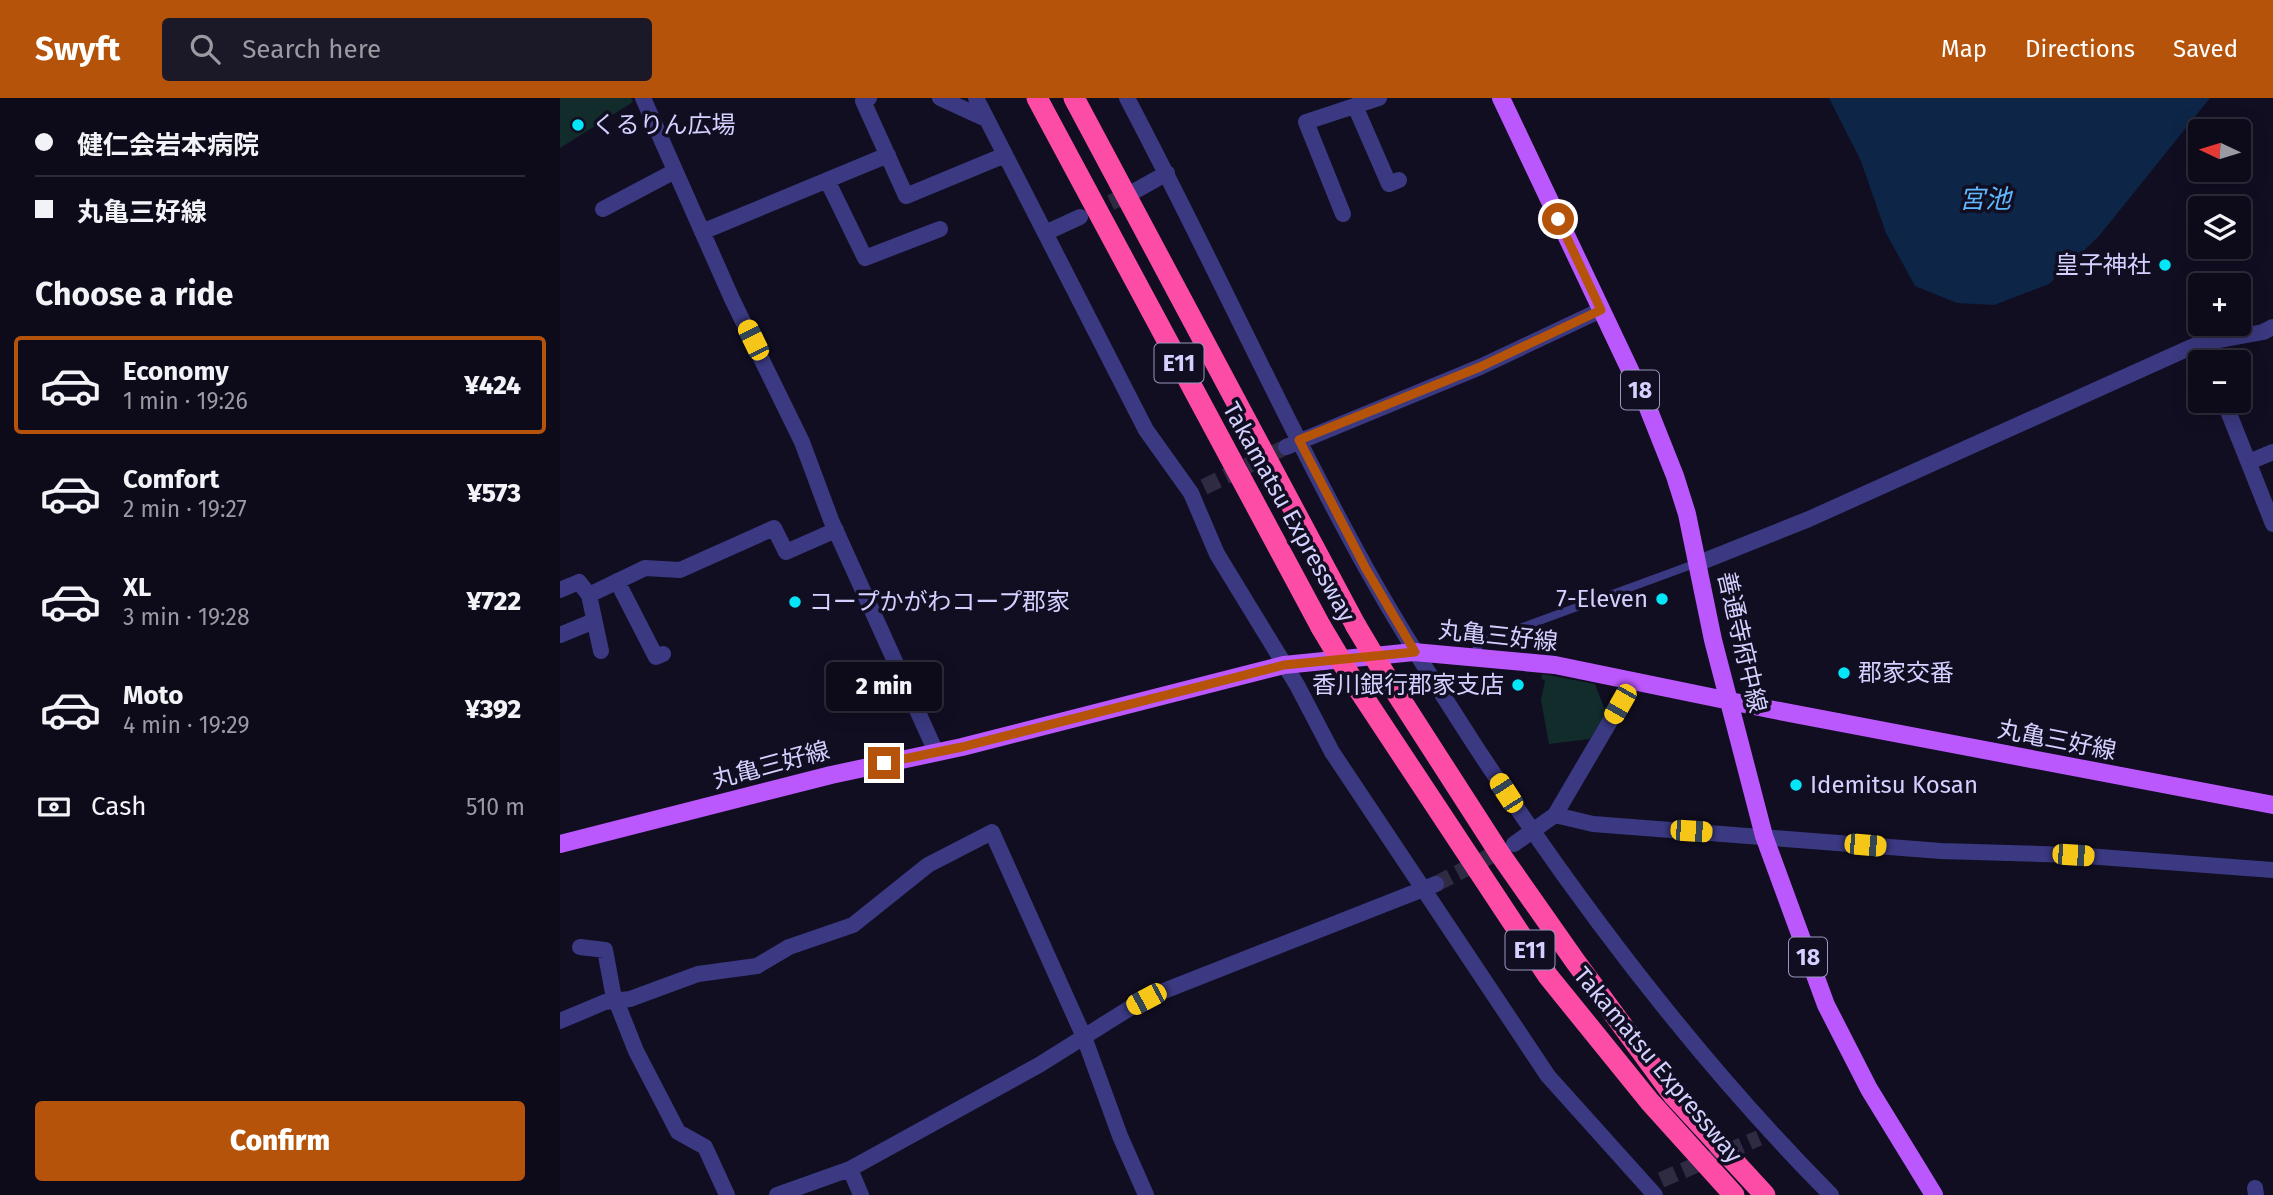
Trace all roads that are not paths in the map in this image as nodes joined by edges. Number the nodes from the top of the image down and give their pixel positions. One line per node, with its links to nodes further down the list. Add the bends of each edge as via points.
1 (643, 98): 14 (street)
2 (869, 98): 12 (street, via 863,101)
3 (940, 98): 11 (street)
4 (976, 98): 11 (street)
5 (1037, 98): 67 (highway, Takamatsu Expressway / E11, bridge, via 1355,684 1548,976 1650,1102)
6 (1074, 98): 68 (highway, Takamatsu Expressway / E11, bridge, via 1390,683 1500,855 1583,972 1674,1096)
7 (1127, 98): 15 (street)
8 (1378, 98): 10 (street)
9 (1502, 98): 25 (main road, 善通寺府中線 / 18)
10 (1356, 106): 17 (street, via 1389,184); 20 (street, via 1306,122)
11 (986, 119): 13 (street)
12 (888, 155): 13 (street, via 906,195); 16 (street)
13 (1005, 155): 24 (street)
14 (675, 171): 19 (street); 23 (street)
15 (1167, 173): 18 (street); 30 (street)
16 (827, 180): 22 (street, via 865,258); 23 (street)
17 (1399, 180)
18 (1135, 191)
19 (603, 209)
20 (1343, 214)
21 (1080, 218): 24 (street)
22 (940, 229)
23 (702, 232): 34 (street, via 802,442)
24 (1045, 233): 45 (street, via 1146,430 1198,490 1217,554)
25 (1601, 310): 30 (street, via 1480,367); 35 (main road, 善通寺府中線 / 18, via 1662,441 1688,514)
26 (2273, 327): 27 (street)
27 (2198, 344): 28 (street); 35 (street, via 1809,519)
28 (2200, 350)
29 (2229, 413): 32 (street)
30 (1293, 444): 42 (street)
31 (2273, 452): 32 (street)
32 (2249, 462): 33 (street)
33 (2271, 515)
34 (836, 530): 36 (street, via 786,552 774,528 680,570 645,568); 48 (street)
35 (1699, 562): 44 (lane, via 1482,642); 47 (main road, 善通寺府中線 / 18)
36 (617, 581): 38 (street); 43 (street, via 656,657)
37 (560, 590): 38 (street, via 579,582)
38 (589, 595): 39 (street)
39 (594, 621): 40 (street); 41 (street)
40 (560, 635)
41 (601, 651)
42 (1415, 652): 44 (main road, 丸亀三好線); 45 (main road, 丸亀三好線); 51 (street)
43 (663, 654)
44 (1472, 655): 46 (main road, 丸亀三好線, via 1555,665)
45 (1284, 665): 48 (main road, 丸亀三好線); 56 (street, via 1332,752)
46 (1633, 682): 47 (main road, 丸亀三好線); 50 (street)
47 (1728, 701): 49 (main road, 丸亀三好線); 52 (main road, 善通寺府中線 / 18)
48 (936, 752): 53 (main road, 丸亀三好線)
49 (2273, 805)
50 (1555, 815): 51 (street); 52 (street, via 1593,824)
51 (1532, 833): 54 (street); 69 (street, via 1644,985 1764,1135)
52 (1765, 836): 55 (street); 70 (main road, 善通寺府中線 / 18, via 1826,1005 1869,1089)
53 (560, 844)
54 (1514, 844)
55 (2273, 870)
56 (1429, 887): 60 (street, via 1146,999); 62 (street, via 1548,1076)
57 (580, 947): 58 (street, via 605,950)
58 (616, 1000): 59 (street); 60 (street, via 698,974 747,969 789,947 853,925 928,865 992,832); 63 (street, via 636,1051 678,1132 705,1147)
59 (560, 1021)
60 (1084, 1037): 61 (street); 66 (street)
61 (850, 1169): 64 (street); 65 (street)
62 (1655, 1188)
63 (727, 1195)
64 (777, 1195)
65 (861, 1195)
66 (1146, 1195)
67 (1734, 1195)
68 (1765, 1195)
69 (1831, 1195)
70 (1934, 1195)

